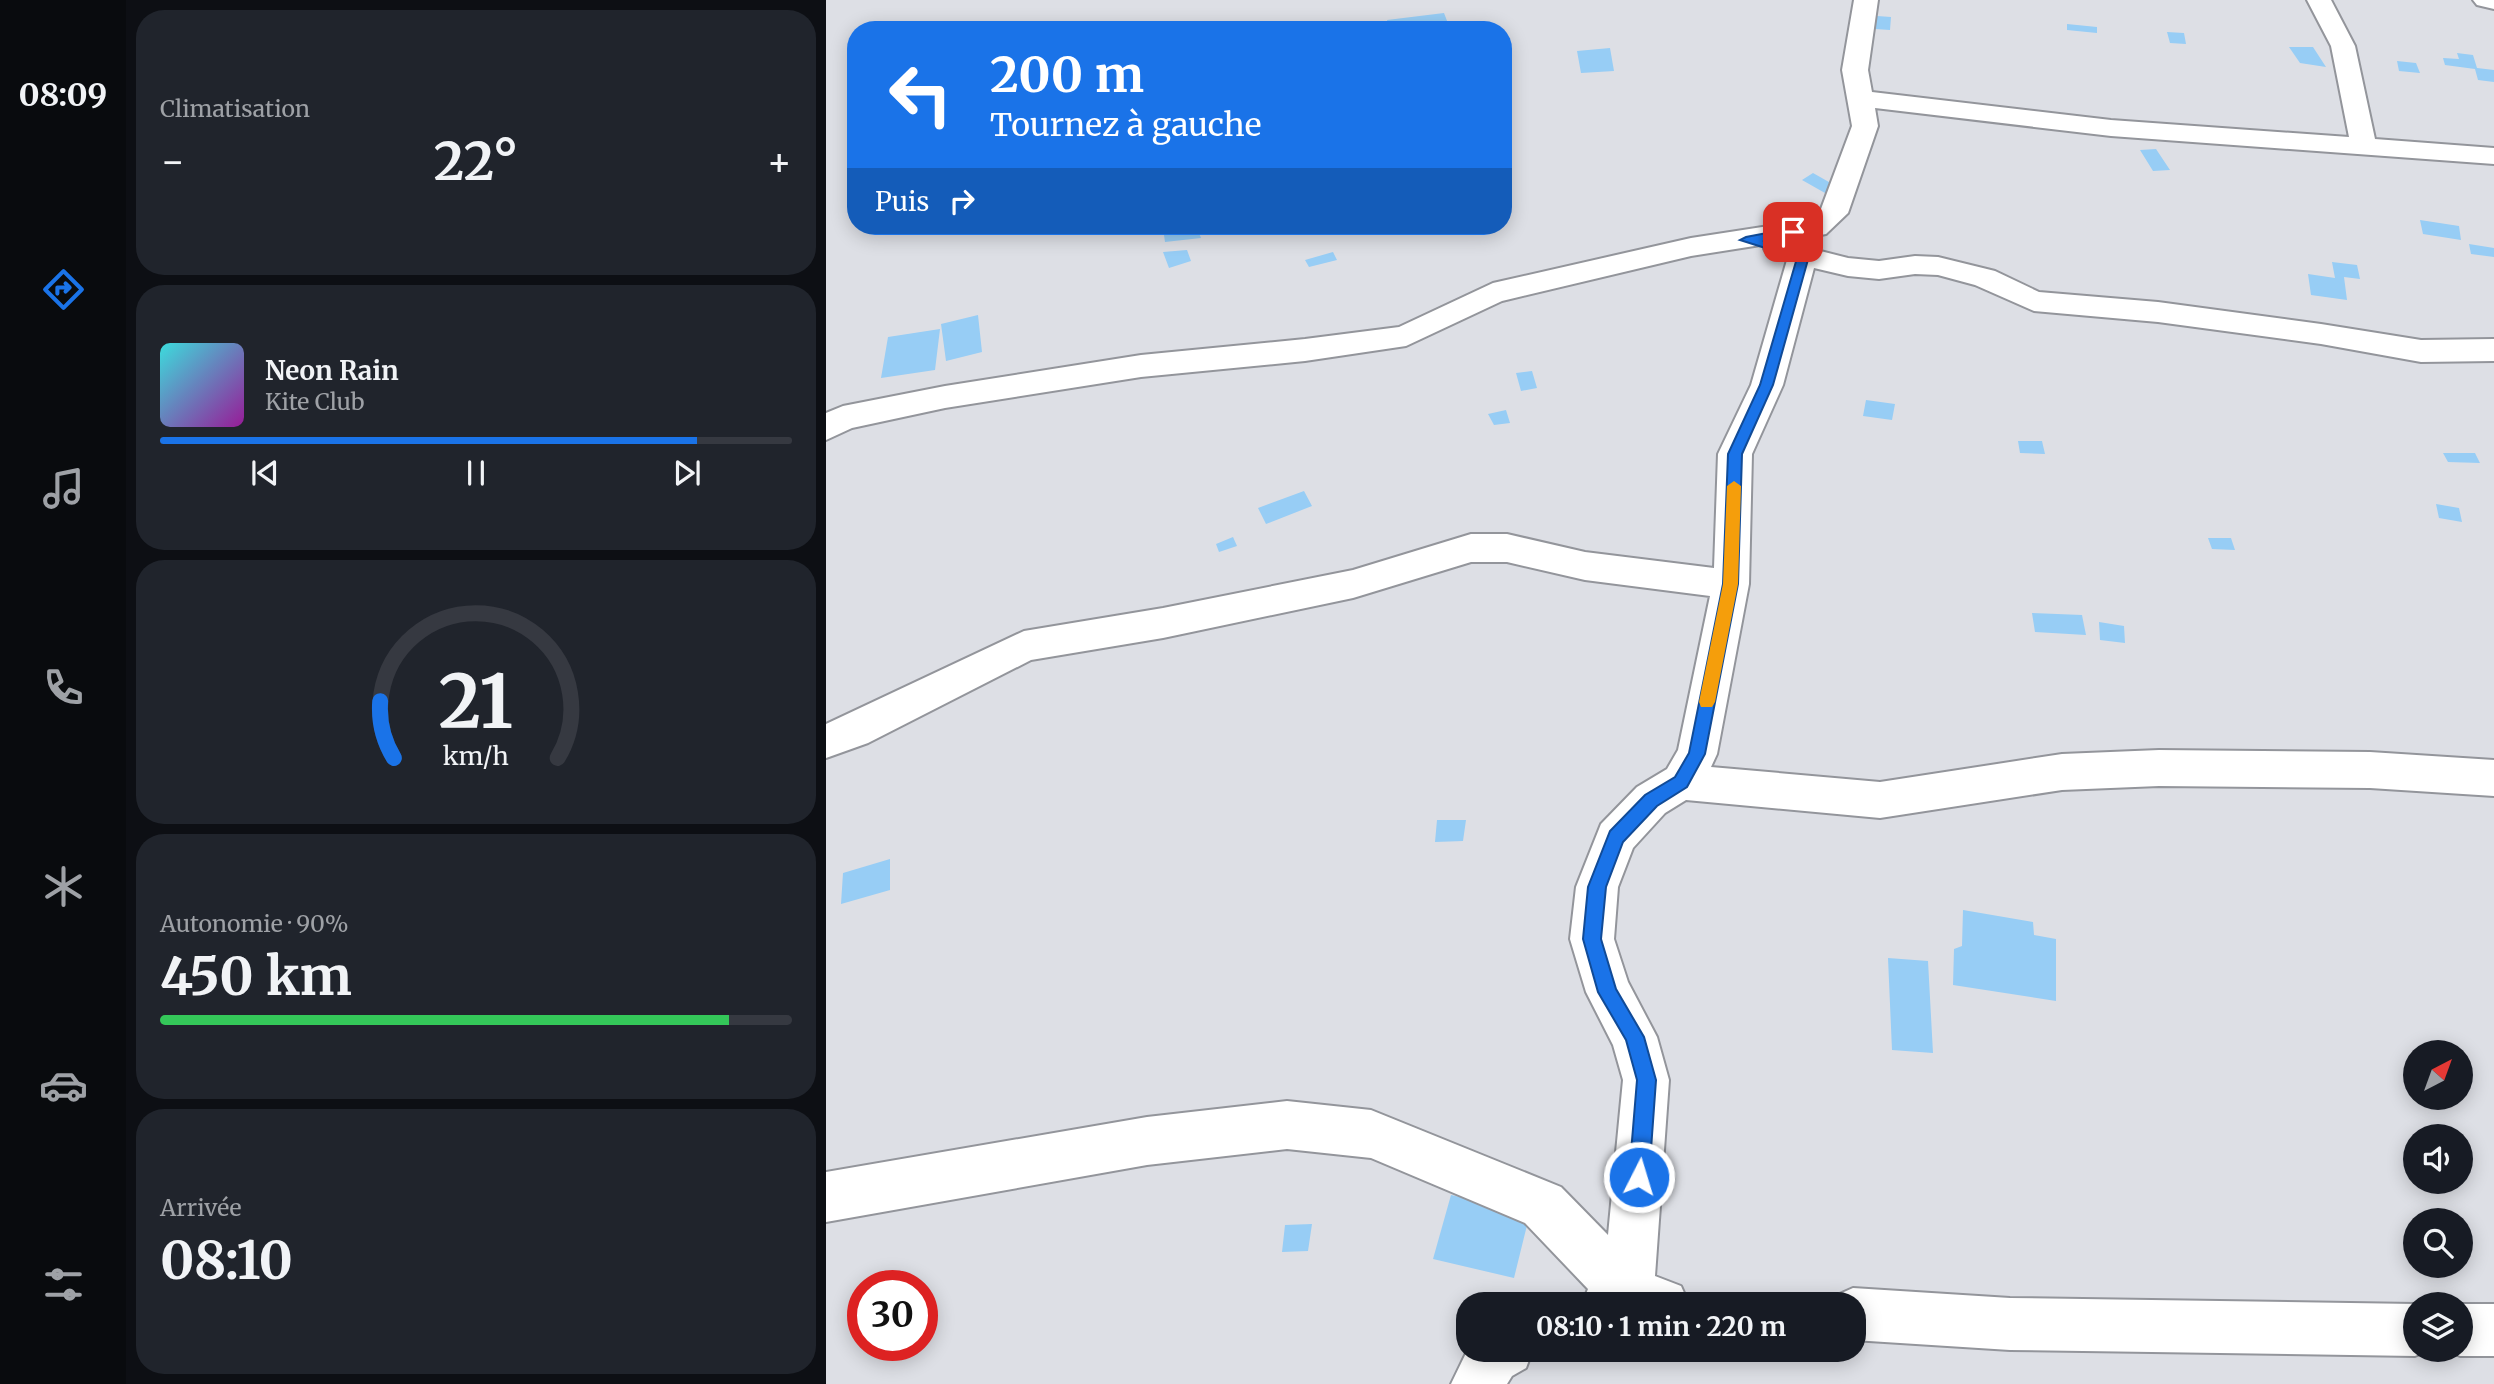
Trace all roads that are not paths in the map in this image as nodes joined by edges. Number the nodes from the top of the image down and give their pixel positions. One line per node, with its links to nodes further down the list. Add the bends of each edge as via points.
1 (1866, 0): 5 (street, via 1855,70)
2 (2319, 0): 6 (street, via 2343,46)
3 (2485, 0): 4 (street)
4 (2494, 2)
5 (1858, 98): 6 (street, via 2111,128); 8 (street, via 1865,126 1833,213 1816,228)
6 (2364, 148): 7 (street)
7 (2494, 156)
8 (1746, 240): 9 (street); 11 (street, via 1691,247 1493,293 1406,336 1141,366 958,395 844,418)
9 (1803, 256): 10 (street, via 1880,270 1938,266 1985,278 2034,301 2158,312 2421,351); 12 (street, via 1767,385 1735,454)
10 (2494, 350)
11 (826, 428)
12 (1731, 584): 13 (street, via 1585,566 1507,548 1471,548 1353,584 1024,646); 15 (street, via 1697,754)
13 (826, 741)
14 (2494, 778): 15 (street, via 2370,769 2159,768 2062,772 1880,800)
15 (1681, 782): 18 (street, via 1651,800 1616,837 1597,887 1592,939 1608,992 1634,1037 1646,1080)
16 (826, 1197): 17 (street, via 1147,1140 1287,1125 1371,1134 1542,1205)
17 (1625, 1292)
18 (1634, 1292)
19 (1866, 1315): 20 (street, via 2010,1324)
20 (2403, 1330)
21 (2473, 1330): 22 (street)
22 (2494, 1330)
23 (1490, 1362): 24 (street)
24 (1478, 1384)

